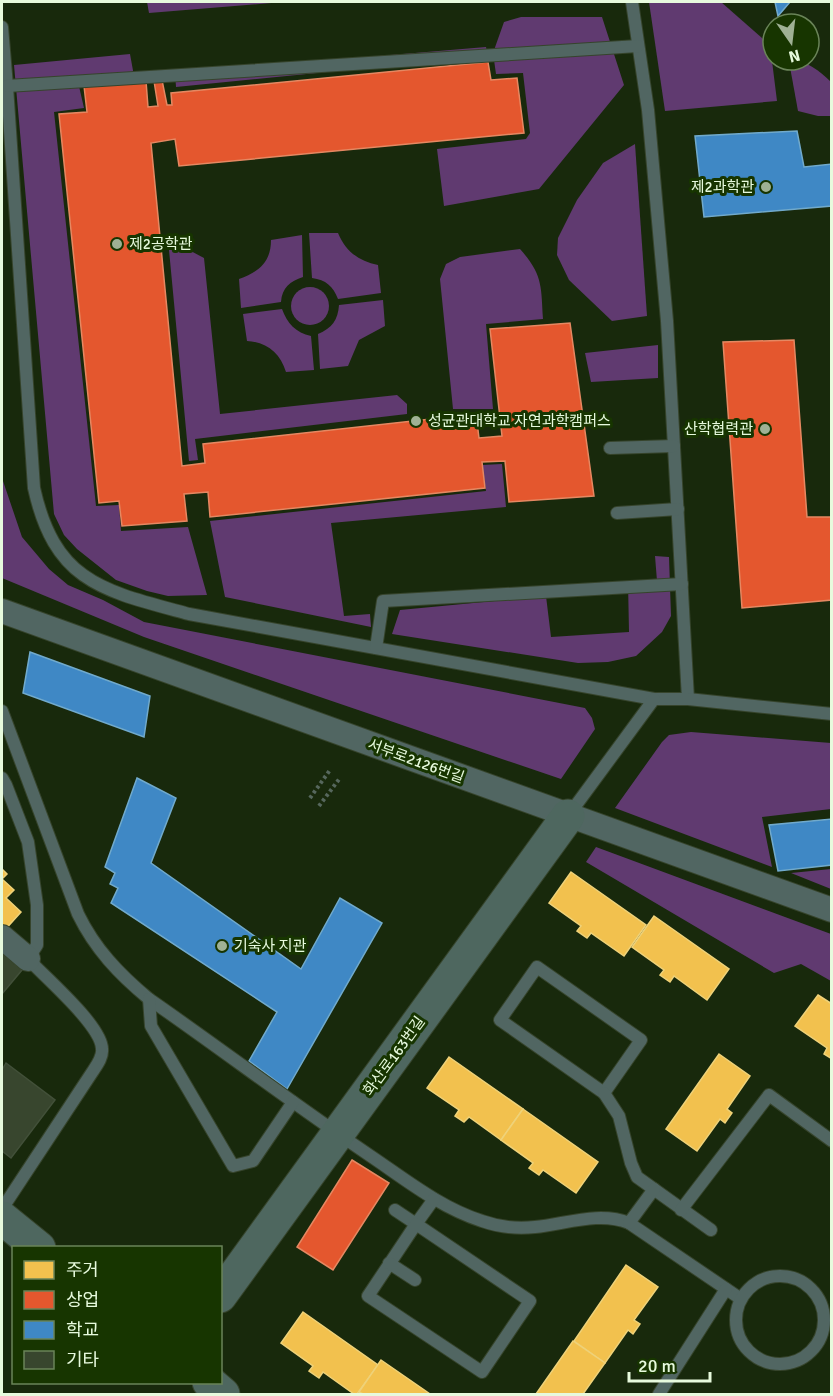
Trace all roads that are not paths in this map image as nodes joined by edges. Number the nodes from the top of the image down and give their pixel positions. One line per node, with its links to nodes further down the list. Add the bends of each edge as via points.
1 (632, 2): 3 (lane)
2 (2, 27): 4 (lane)
3 (638, 46): 4 (lane); 5 (lane, via 649,121)
4 (7, 86): 11 (lane, via 34,488 41,517 56,549 82,576 115,593 189,614)
5 (674, 446): 6 (lane); 7 (lane)
6 (610, 448)
7 (678, 509): 8 (lane); 9 (lane)
8 (617, 513)
9 (682, 584): 11 (lane, via 383,601); 13 (lane)
10 (2, 611): 17 (street, 서부로2126번길)
11 (376, 648): 12 (lane)
12 (654, 699): 13 (lane); 17 (lane)
13 (688, 699): 15 (lane)
14 (2, 711): 21 (lane, via 87,933 120,975)
15 (831, 714)
16 (2, 778): 20 (lane, via 28,842 37,905 37,945)
17 (568, 816): 18 (street, 서부로2126번길); 24 (street, 화산로163번길)
18 (831, 910)
19 (2, 937): 20 (street)
20 (28, 959): 28 (lane, via 92,1025 103,1051)
21 (149, 999): 23 (lane); 23 (lane, via 151,1026 233,1166 253,1161)
22 (604, 1093): 22 (lane, via 500,1020 537,967 641,1040); 26 (lane, via 619,1116 637,1177)
23 (293, 1102): 24 (lane)
24 (338, 1134): 27 (lane); 39 (street, 화산로163번길)
25 (831, 1141): 30 (lane, via 769,1095)
26 (654, 1190): 30 (lane); 32 (lane)
27 (434, 1199): 32 (lane, via 500,1227 537,1227 574,1220 618,1219); 33 (lane)
28 (2, 1209)
29 (395, 1210): 33 (lane)
30 (681, 1210): 34 (lane)
31 (2, 1218): 35 (street)
32 (629, 1223): 38 (lane)
33 (416, 1224): 36 (lane); 36 (lane, via 530,1301 482,1372 368,1296)
34 (711, 1230)
35 (37, 1246)
36 (389, 1263): 37 (lane)
37 (415, 1280)
38 (726, 1288): 40 (lane); 44 (lane)
39 (222, 1293)
40 (741, 1299): 41 (lane, via 760,1280 774,1276 801,1280 820,1300); 41 (lane, via 736,1319 740,1339 748,1351 773,1364 800,1359 812,1351)
41 (828, 1329)
42 (210, 1384): 43 (street)
43 (223, 1395)
44 (658, 1395)

